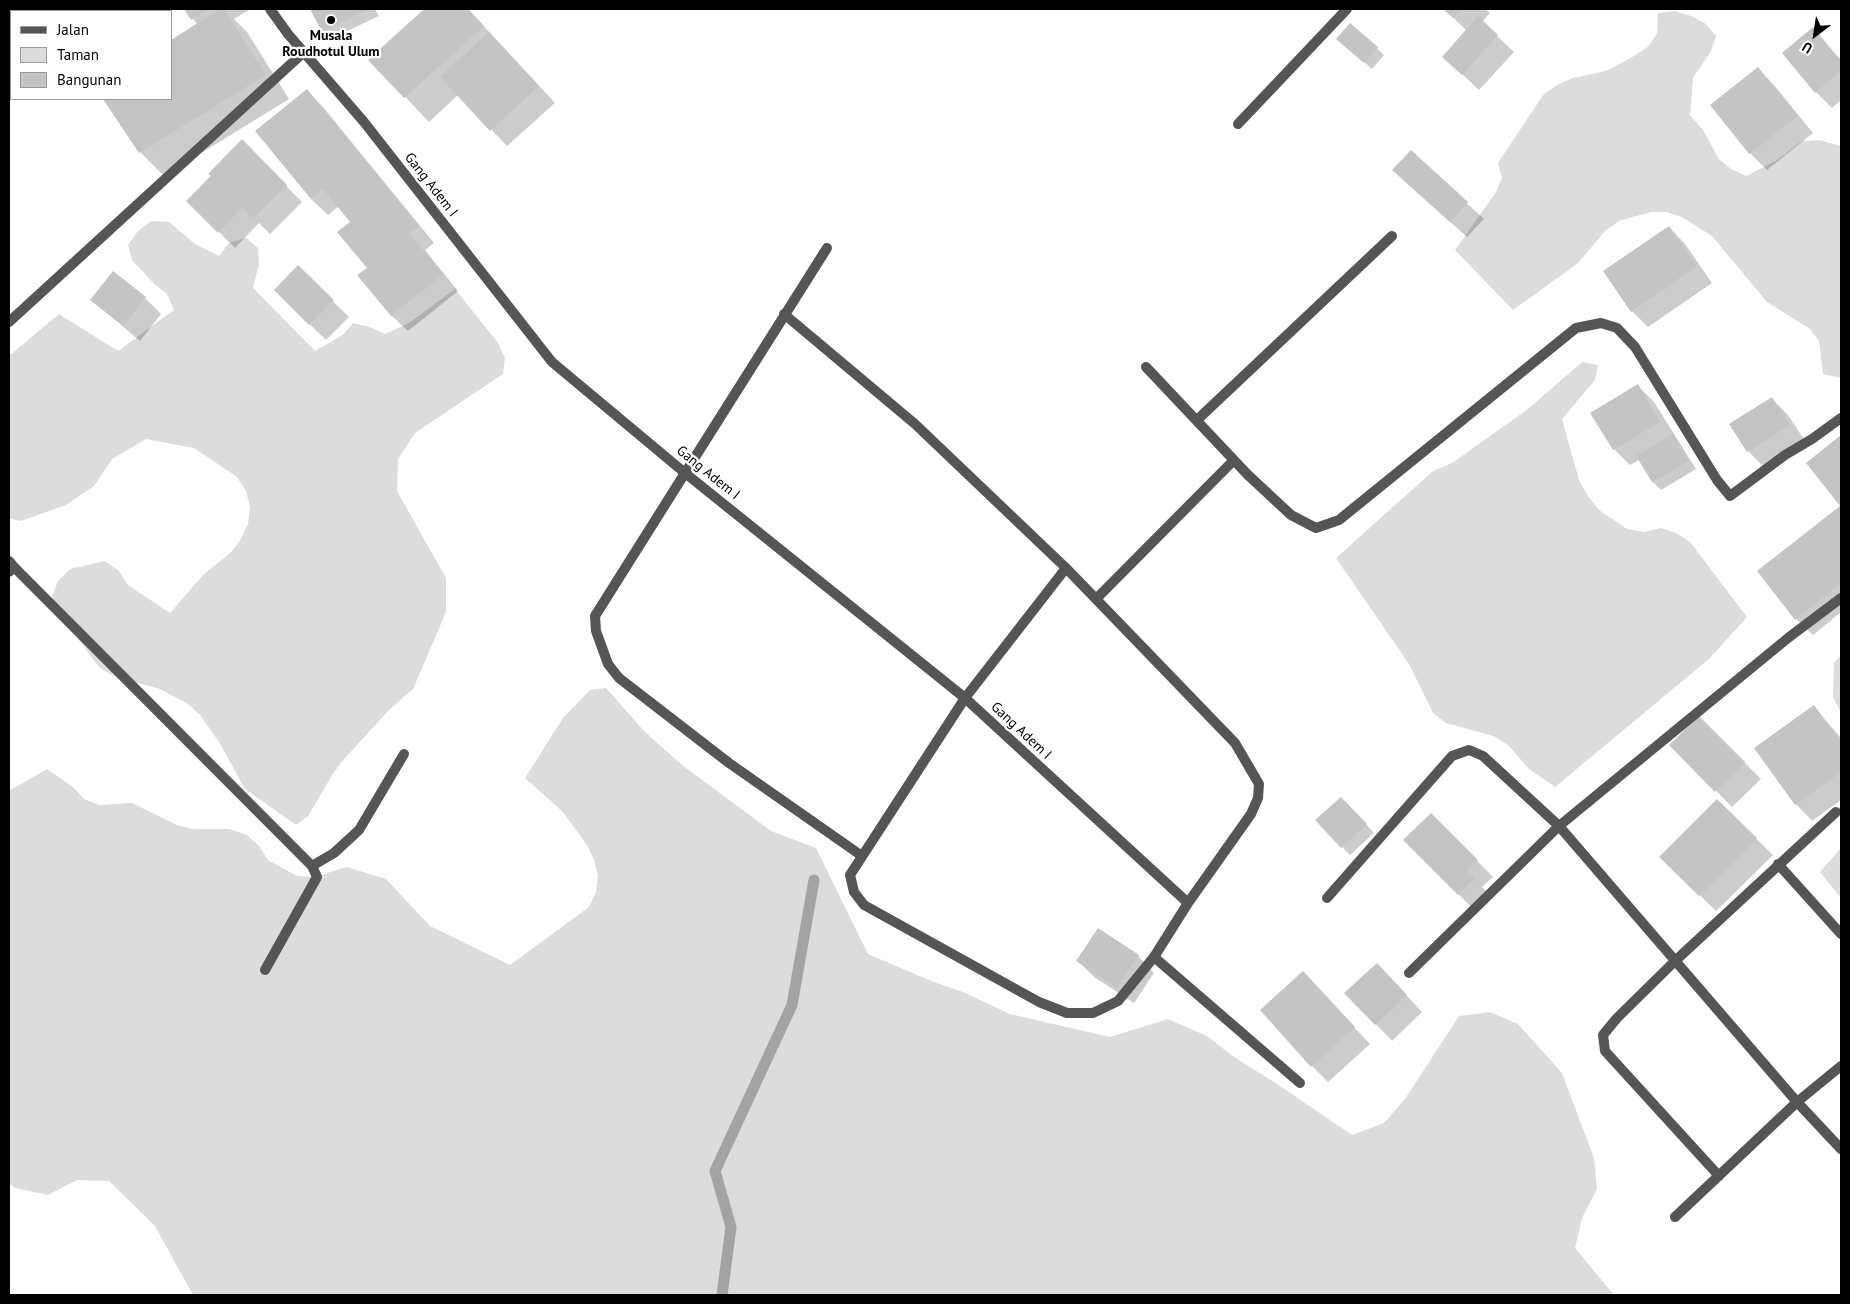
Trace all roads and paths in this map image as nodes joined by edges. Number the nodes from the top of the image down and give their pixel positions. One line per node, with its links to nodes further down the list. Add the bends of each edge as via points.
1 (270, 9): 3 (street, Gang Adem I)
2 (1348, 9): 4 (street)
3 (304, 52): 8 (street); 13 (street, Gang Adem I, via 364,122 552,362)
4 (1238, 124)
5 (1392, 236): 11 (street)
6 (827, 248): 7 (street)
7 (784, 314): 13 (street); 15 (street, via 915,424)
8 (9, 322)
9 (1146, 367): 11 (street)
10 (1841, 418): 12 (street, via 1730,496 1635,347 1617,328 1601,323 1576,328 1339,520 1316,528 1291,515)
11 (1197, 420): 12 (street)
12 (1234, 460): 17 (street)
13 (685, 473): 18 (street, Gang Adem I); 22 (street, via 595,616 596,631 608,664 619,678 729,763)
14 (11, 567): 24 (street)
15 (1066, 568): 17 (street); 18 (street)
16 (1841, 598): 21 (street)
17 (1096, 599): 26 (street, via 1236,743 1259,784 1258,798 1251,814)
18 (965, 698): 22 (street); 26 (street, Gang Adem I)
19 (404, 754): 24 (street, via 359,830 334,853)
20 (1836, 812): 23 (street)
21 (1559, 826): 25 (street, via 1483,756 1470,750 1452,756); 29 (street); 31 (street)
22 (862, 856): 28 (street, via 850,875 854,892 864,905 1039,1002 1067,1013 1093,1013 1118,1001)
23 (1778, 864): 27 (street); 29 (street)
24 (312, 866): 30 (street, via 317,877)
25 (1327, 898)
26 (1188, 903): 28 (street)
27 (1841, 934)
28 (1154, 957): 33 (street)
29 (1675, 961): 34 (street); 36 (street, via 1603,1035 1605,1051)
30 (265, 970)
31 (1409, 973)
32 (1841, 1066): 34 (street)
33 (1300, 1083)
34 (1797, 1102): 35 (street); 36 (street)
35 (1841, 1150)
36 (1719, 1176): 37 (street)
37 (1675, 1216)

